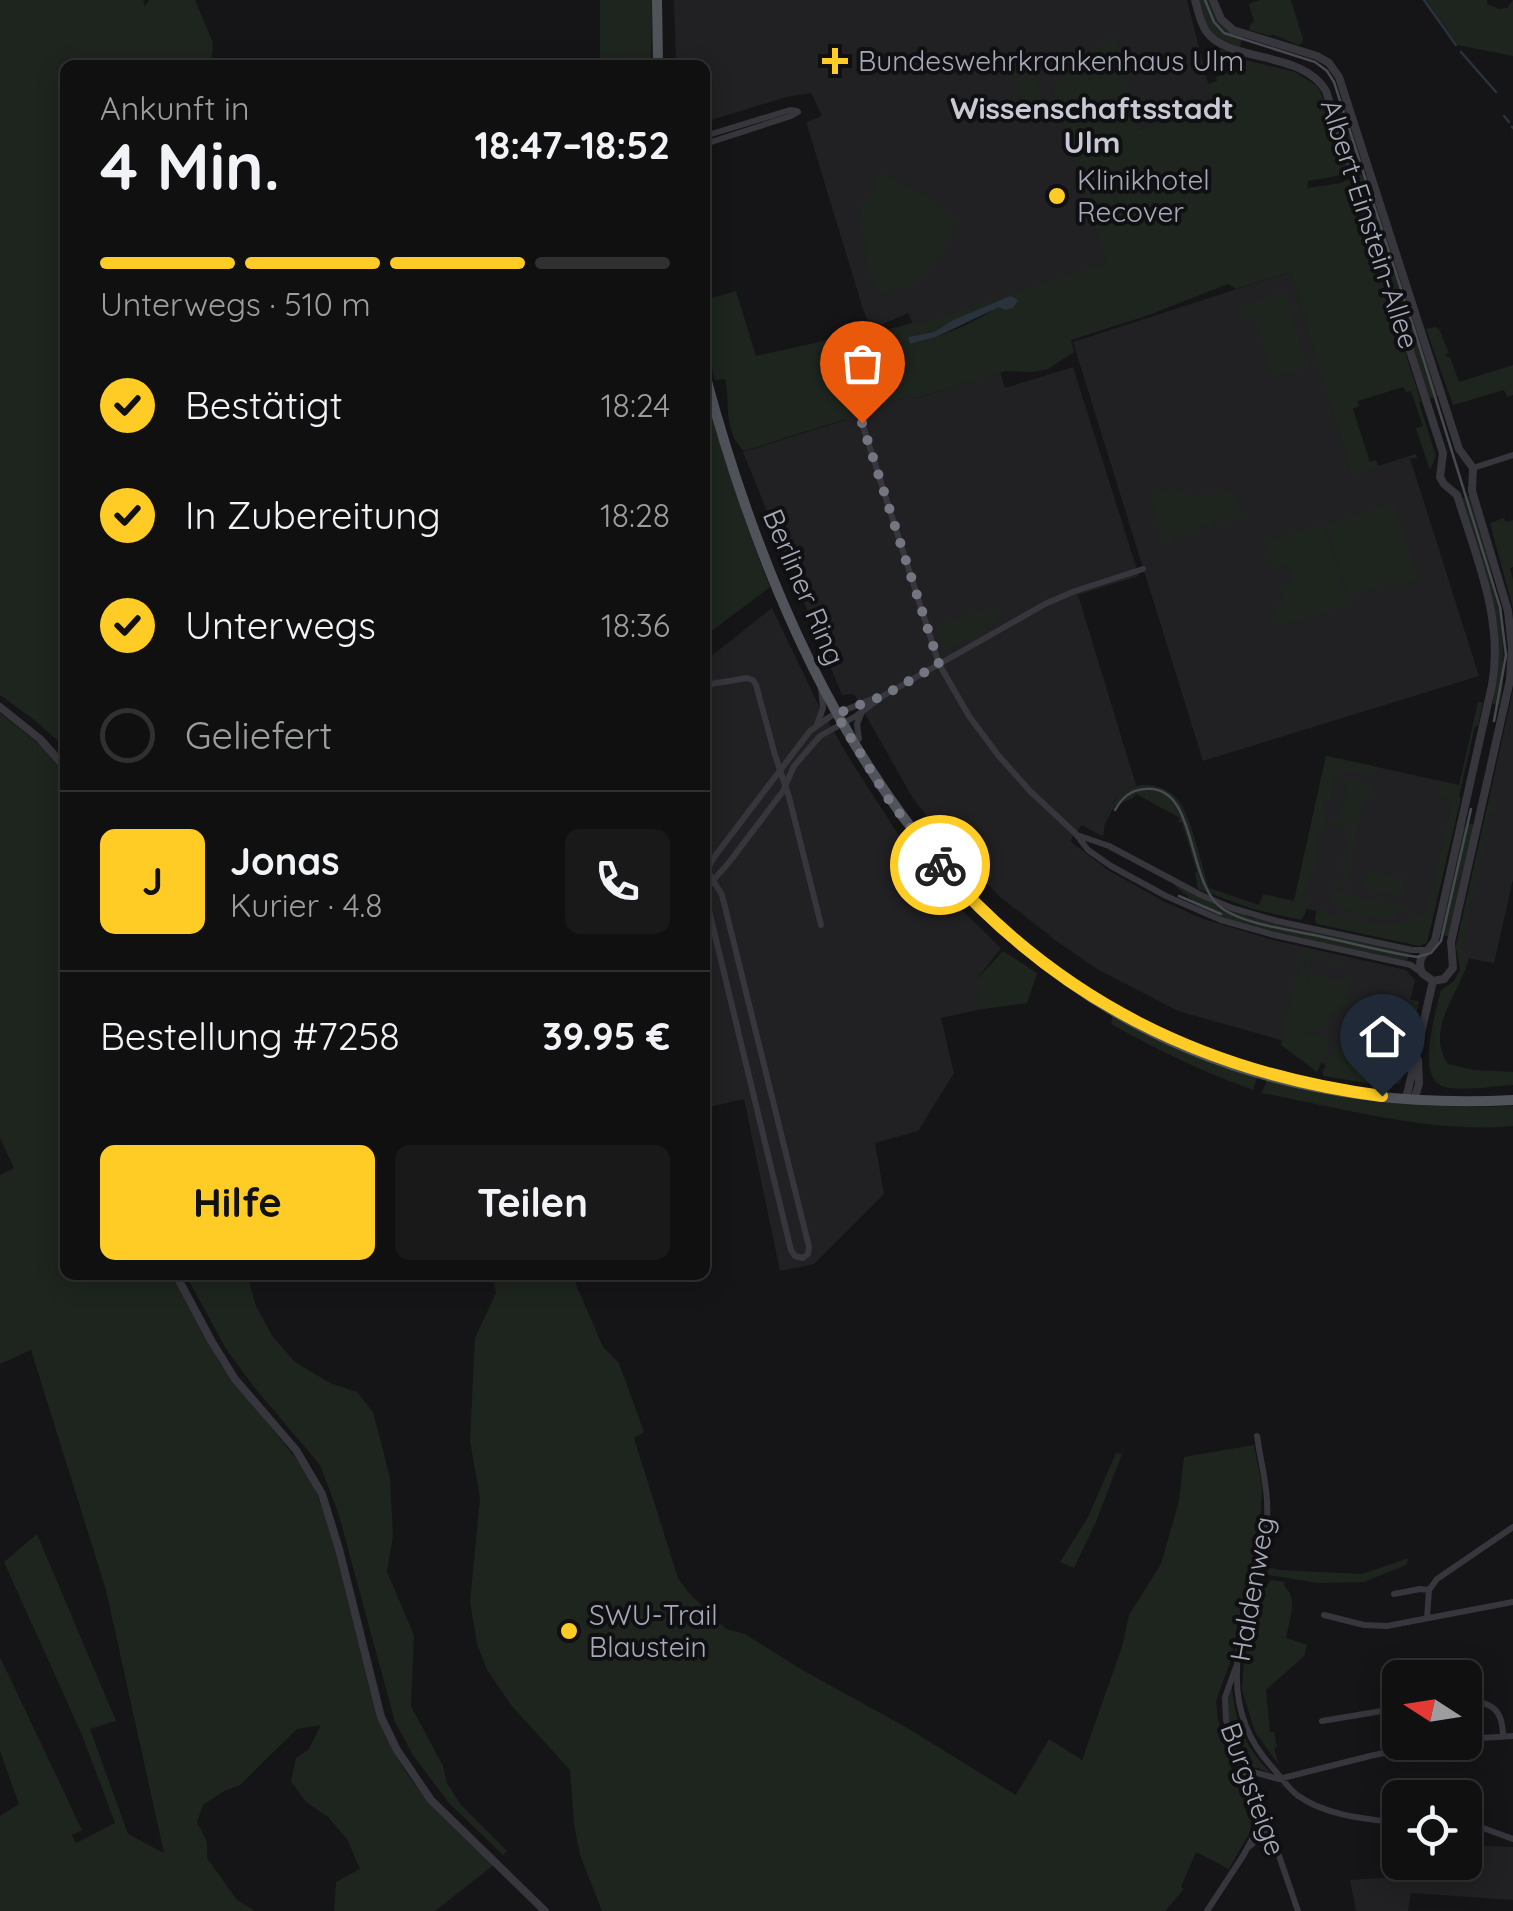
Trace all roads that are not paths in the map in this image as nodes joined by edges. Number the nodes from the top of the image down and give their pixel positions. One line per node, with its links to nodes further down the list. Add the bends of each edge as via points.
1 (657, 0): 4 (main road)
2 (1195, 0): 6 (street, Albert-Einstein-Allee, via 1216,40 1309,72)
3 (1213, 0): 5 (street, Albert-Einstein-Allee, via 1233,30 1324,60)
4 (658, 60)
5 (1345, 94): 6 (street); 12 (street, Albert-Einstein-Allee)
6 (1330, 98): 13 (street, Albert-Einstein-Allee)
7 (710, 134): 8 (street, via 798,112)
8 (710, 142)
9 (710, 392): 19 (main road, Berliner Ring, via 762,551)
10 (862, 423): 18 (street)
11 (1513, 455): 14 (street)
12 (1466, 458): 13 (street); 14 (street, Albert-Einstein-Allee)
13 (1443, 463): 16 (street, Albert-Einstein-Allee, via 1441,479)
14 (1473, 468): 15 (street)
15 (1471, 481): 16 (street); 40 (street, via 1508,611 1512,654)
16 (1450, 488): 39 (street, Albert-Einstein-Allee, via 1490,604 1496,656 1442,912)
17 (1144, 570): 18 (street, via 1045,604)
18 (939, 664): 21 (street); 30 (street, via 998,755)
19 (820, 682): 24 (main road, Berliner Ring); 25 (street)
20 (710, 684): 28 (street, via 754,680)
21 (883, 696): 23 (street); 24 (street)
22 (0, 707): 26 (street)
23 (864, 710): 24 (street); 27 (street, via 857,727)
24 (839, 718): 25 (street); 27 (main road, Berliner Ring); 29 (street, via 809,747)
25 (816, 725): 28 (street)
26 (60, 760)
27 (863, 760): 45 (main road, Berliner Ring, via 955,882 1020,946 1091,996 1231,1063 1302,1084)
28 (780, 770): 29 (street); 33 (street)
29 (786, 785): 35 (street); 38 (street)
30 (1076, 834): 31 (street); 32 (street)
31 (1114, 849): 32 (street); 39 (street, via 1232,908 1417,952)
32 (1106, 863): 41 (street, via 1230,923)
33 (710, 866)
34 (710, 875): 35 (street)
35 (713, 878): 36 (street); 37 (street, via 809,1246 803,1258 791,1250)
36 (710, 882)
37 (710, 911)
38 (822, 925)
39 (1428, 949): 40 (street); 41 (street, Albert-Einstein-Allee)
40 (1451, 955): 42 (street, via 1450,973)
41 (1422, 973): 42 (street)
42 (1433, 980): 43 (street)
43 (1418, 1050): 44 (street); 45 (street)
44 (1419, 1074): 45 (street, via 1419,1089); 47 (street, via 1432,1092)
45 (1410, 1099): 47 (main road, Berliner Ring)
46 (1513, 1100): 47 (main road, Berliner Ring)
47 (1450, 1101)
48 (179, 1280): 72 (street, via 235,1379 311,1472 330,1518 381,1717 407,1767 431,1800)
49 (1257, 1436): 56 (street, Haldenweg, via 1267,1520)
50 (1513, 1526): 51 (street)
51 (1429, 1590): 52 (street); 55 (street)
52 (1394, 1594)
53 (1513, 1602): 55 (street)
54 (1324, 1616): 55 (street, via 1376,1626)
55 (1428, 1618)
56 (1237, 1666): 64 (street, Burgsteige, via 1224,1711); 65 (street, Haldenweg, via 1241,1716 1252,1742)
57 (1482, 1702): 61 (street, via 1502,1720)
58 (1382, 1711): 59 (street)
59 (1322, 1720)
60 (1513, 1736): 61 (street)
61 (1503, 1737): 62 (street)
62 (1482, 1739)
63 (1382, 1753): 65 (street)
64 (1244, 1778): 65 (street, via 1253,1772); 66 (street, Burgsteige)
65 (1282, 1778): 67 (street, Haldenweg, via 1312,1804)
66 (1264, 1818): 69 (street, Burgsteige); 71 (street)
67 (1382, 1821)
68 (1482, 1828): 70 (street)
69 (1268, 1829): 71 (street); 74 (street, Burgsteige)
70 (1513, 1838)
71 (1249, 1846): 73 (street)
72 (545, 1911)
73 (1207, 1911)
74 (1298, 1911)

